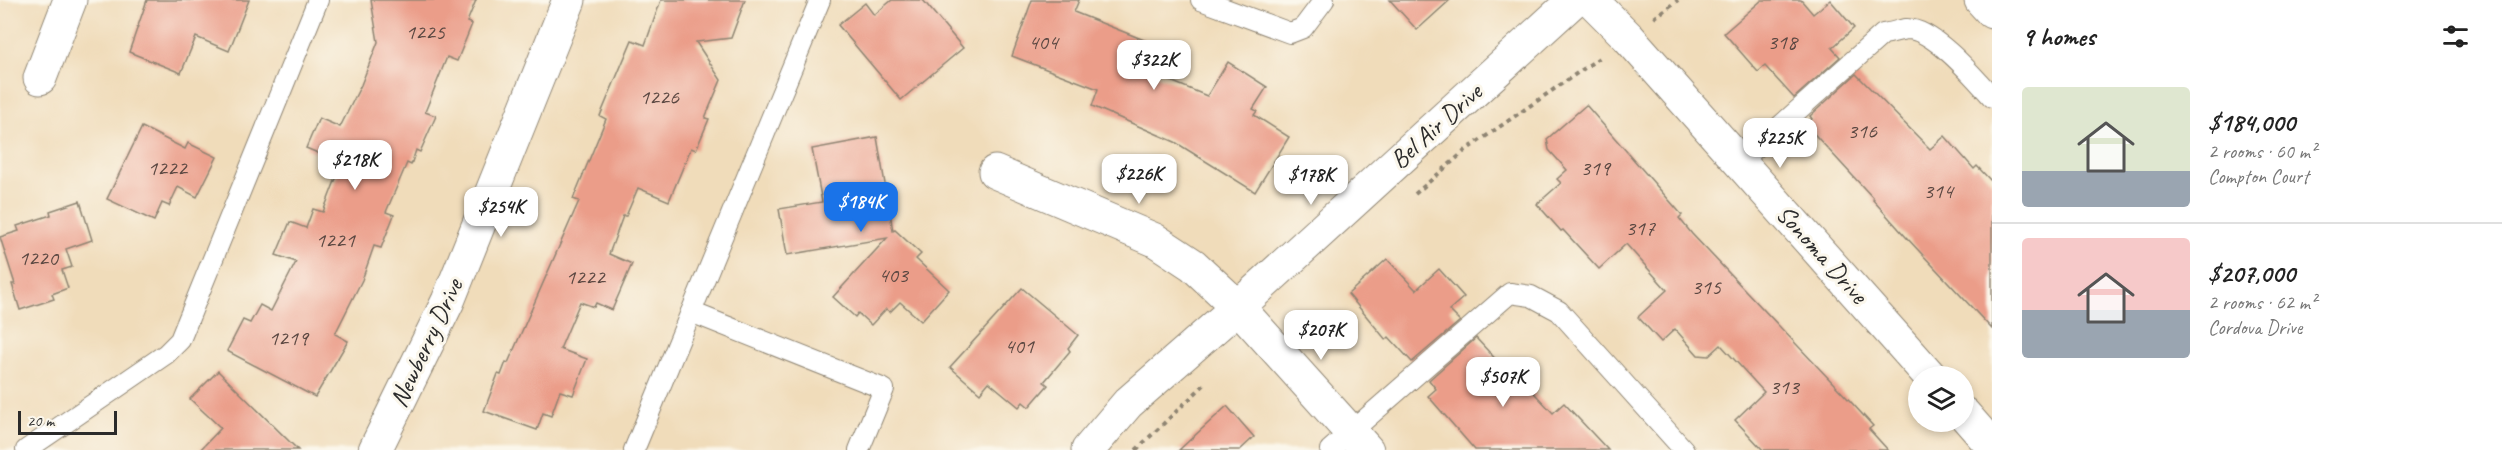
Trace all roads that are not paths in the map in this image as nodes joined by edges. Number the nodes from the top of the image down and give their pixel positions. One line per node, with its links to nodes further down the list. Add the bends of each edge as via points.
1 (70, 0): 11 (street)
2 (318, 0): 21 (lane, via 180,340 166,354)
3 (569, 0): 22 (street, Newberry Drive, via 448,301)
4 (820, 0): 16 (lane)
5 (1201, 0): 6 (lane, via 1290,33 1304,28)
6 (1324, 0)
7 (1574, 0): 15 (street, Bel Air Drive)
8 (1591, 0): 13 (street, Sonoma Drive)
9 (1981, 0): 10 (street)
10 (1992, 12)
11 (40, 78)
12 (1992, 97): 13 (lane, via 1934,40 1908,29 1883,34)
13 (1740, 162): 17 (street, Sonoma Drive)
14 (996, 172): 15 (street, via 1155,240 1192,265)
15 (1238, 307): 19 (street); 25 (street, Bel Air Drive, via 1128,403)
16 (691, 312): 23 (lane); 24 (lane, via 884,389)
17 (1921, 366)
18 (1974, 425): 20 (street)
19 (1349, 444): 26 (lane, via 1510,293 1531,296 1559,311)
20 (1992, 446)
21 (26, 450)
22 (375, 450)
23 (634, 450)
24 (859, 450)
25 (1088, 450)
26 (1684, 450)

